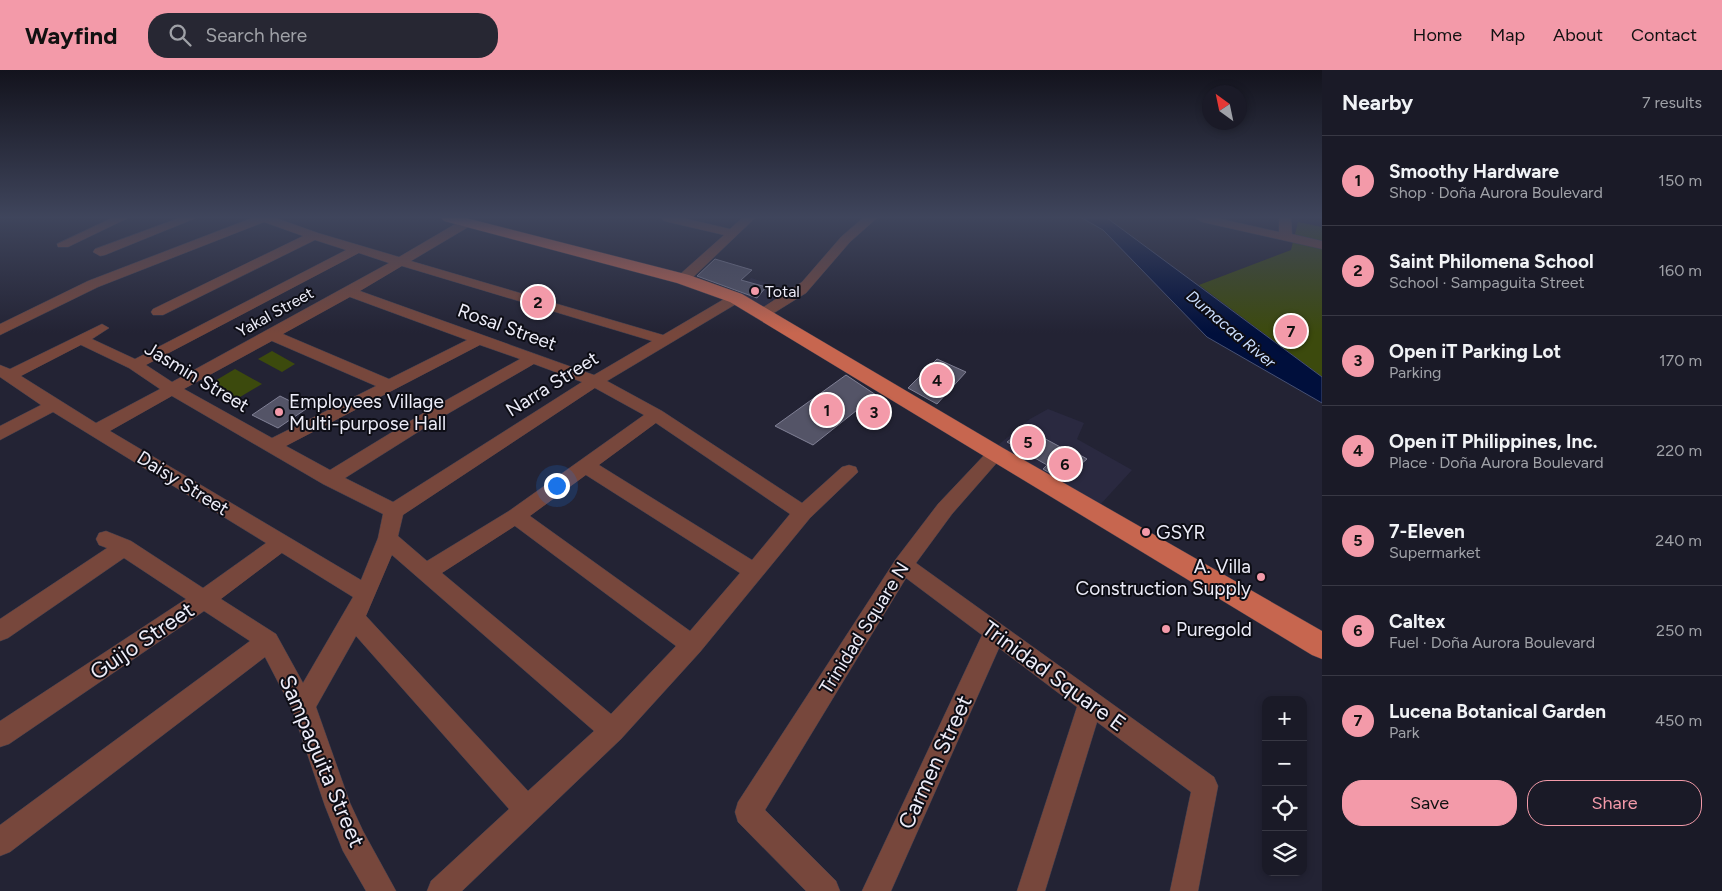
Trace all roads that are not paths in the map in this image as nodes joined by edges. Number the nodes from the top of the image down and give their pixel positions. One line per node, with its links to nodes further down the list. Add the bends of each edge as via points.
1 (164, 256): 16 (street, via 92,284)
2 (272, 256): 13 (street)
3 (343, 256): 22 (street)
4 (384, 256): 9 (street)
5 (409, 256): 9 (street, Yakal Street)
6 (595, 256): 10 (main road)
7 (708, 256): 10 (street)
8 (830, 256): 14 (street, via 812,280 797,293)
9 (401, 261): 11 (street, Yakal Street); 20 (street)
10 (683, 279): 12 (main road)
11 (349, 292): 17 (street, Yakal Street); 18 (street, Rosal Street)
12 (736, 298): 14 (main road); 20 (street, Narra Street)
13 (158, 312)
14 (764, 313): 32 (main road)
15 (102, 328): 19 (street)
16 (0, 330)
17 (269, 334): 25 (street); 26 (street, Yakal Street)
18 (480, 339): 21 (street, Rosal Street); 25 (street)
19 (82, 340): 22 (street, Jasmin Street); 23 (street)
20 (664, 340): 24 (street, Narra Street)
21 (534, 358): 24 (street, Rosal Street); 35 (street, via 431,416)
22 (135, 364): 26 (street, Jasmin Street)
23 (5, 373): 27 (street, Daisy Street)
24 (595, 381): 28 (street, Rosal Street); 36 (street, Narra Street)
25 (391, 386): 31 (street)
26 (173, 390): 29 (street, Yakal Street); 31 (street, Jasmin Street)
27 (53, 405): 29 (street, Daisy Street); 30 (street)
28 (656, 415): 33 (street); 37 (street, Rosal Street)
29 (98, 430): 40 (street, Daisy Street)
30 (0, 434)
31 (272, 446): 35 (street, Jasmin Street)
32 (995, 454): 41 (street, Trinidad Square N, via 944,509); 51 (main road)
33 (586, 466): 38 (street); 42 (street)
34 (849, 472): 37 (street)
35 (330, 479): 36 (street, Jasmin Street)
36 (394, 511): 39 (street)
37 (804, 513): 42 (street)
38 (516, 516): 43 (street); 50 (street)
39 (389, 540): 43 (street); 44 (street)
40 (281, 543): 44 (street, Daisy Street); 45 (street, Guijo Street)
41 (903, 565): 48 (street, Trinidad Square E); 60 (street, Trinidad Square N, via 748,812)
42 (753, 571): 50 (street)
43 (426, 572): 54 (street)
44 (366, 594): 46 (street)
45 (204, 599): 47 (street, Sampaguita Street, via 115,543); 49 (street, Sampaguita Street); 55 (street, Guijo Street)
46 (355, 619): 53 (street); 56 (street)
47 (0, 631)
48 (994, 632): 52 (street, Trinidad Square E); 61 (street, Carmen Street)
49 (268, 641): 53 (street, Sampaguita Street); 57 (street)
50 (692, 644): 54 (street)
51 (1322, 646)
52 (1091, 702): 62 (street); 63 (street, Trinidad Square E, via 1205,786)
53 (303, 706): 58 (street, Sampaguita Street, via 338,806 353,841)
54 (612, 731): 56 (street)
55 (0, 735)
56 (528, 811): 59 (street)
57 (0, 842)
58 (382, 891)
59 (441, 891)
60 (826, 891)
61 (876, 891)
62 (1031, 891)
63 (1184, 891)

